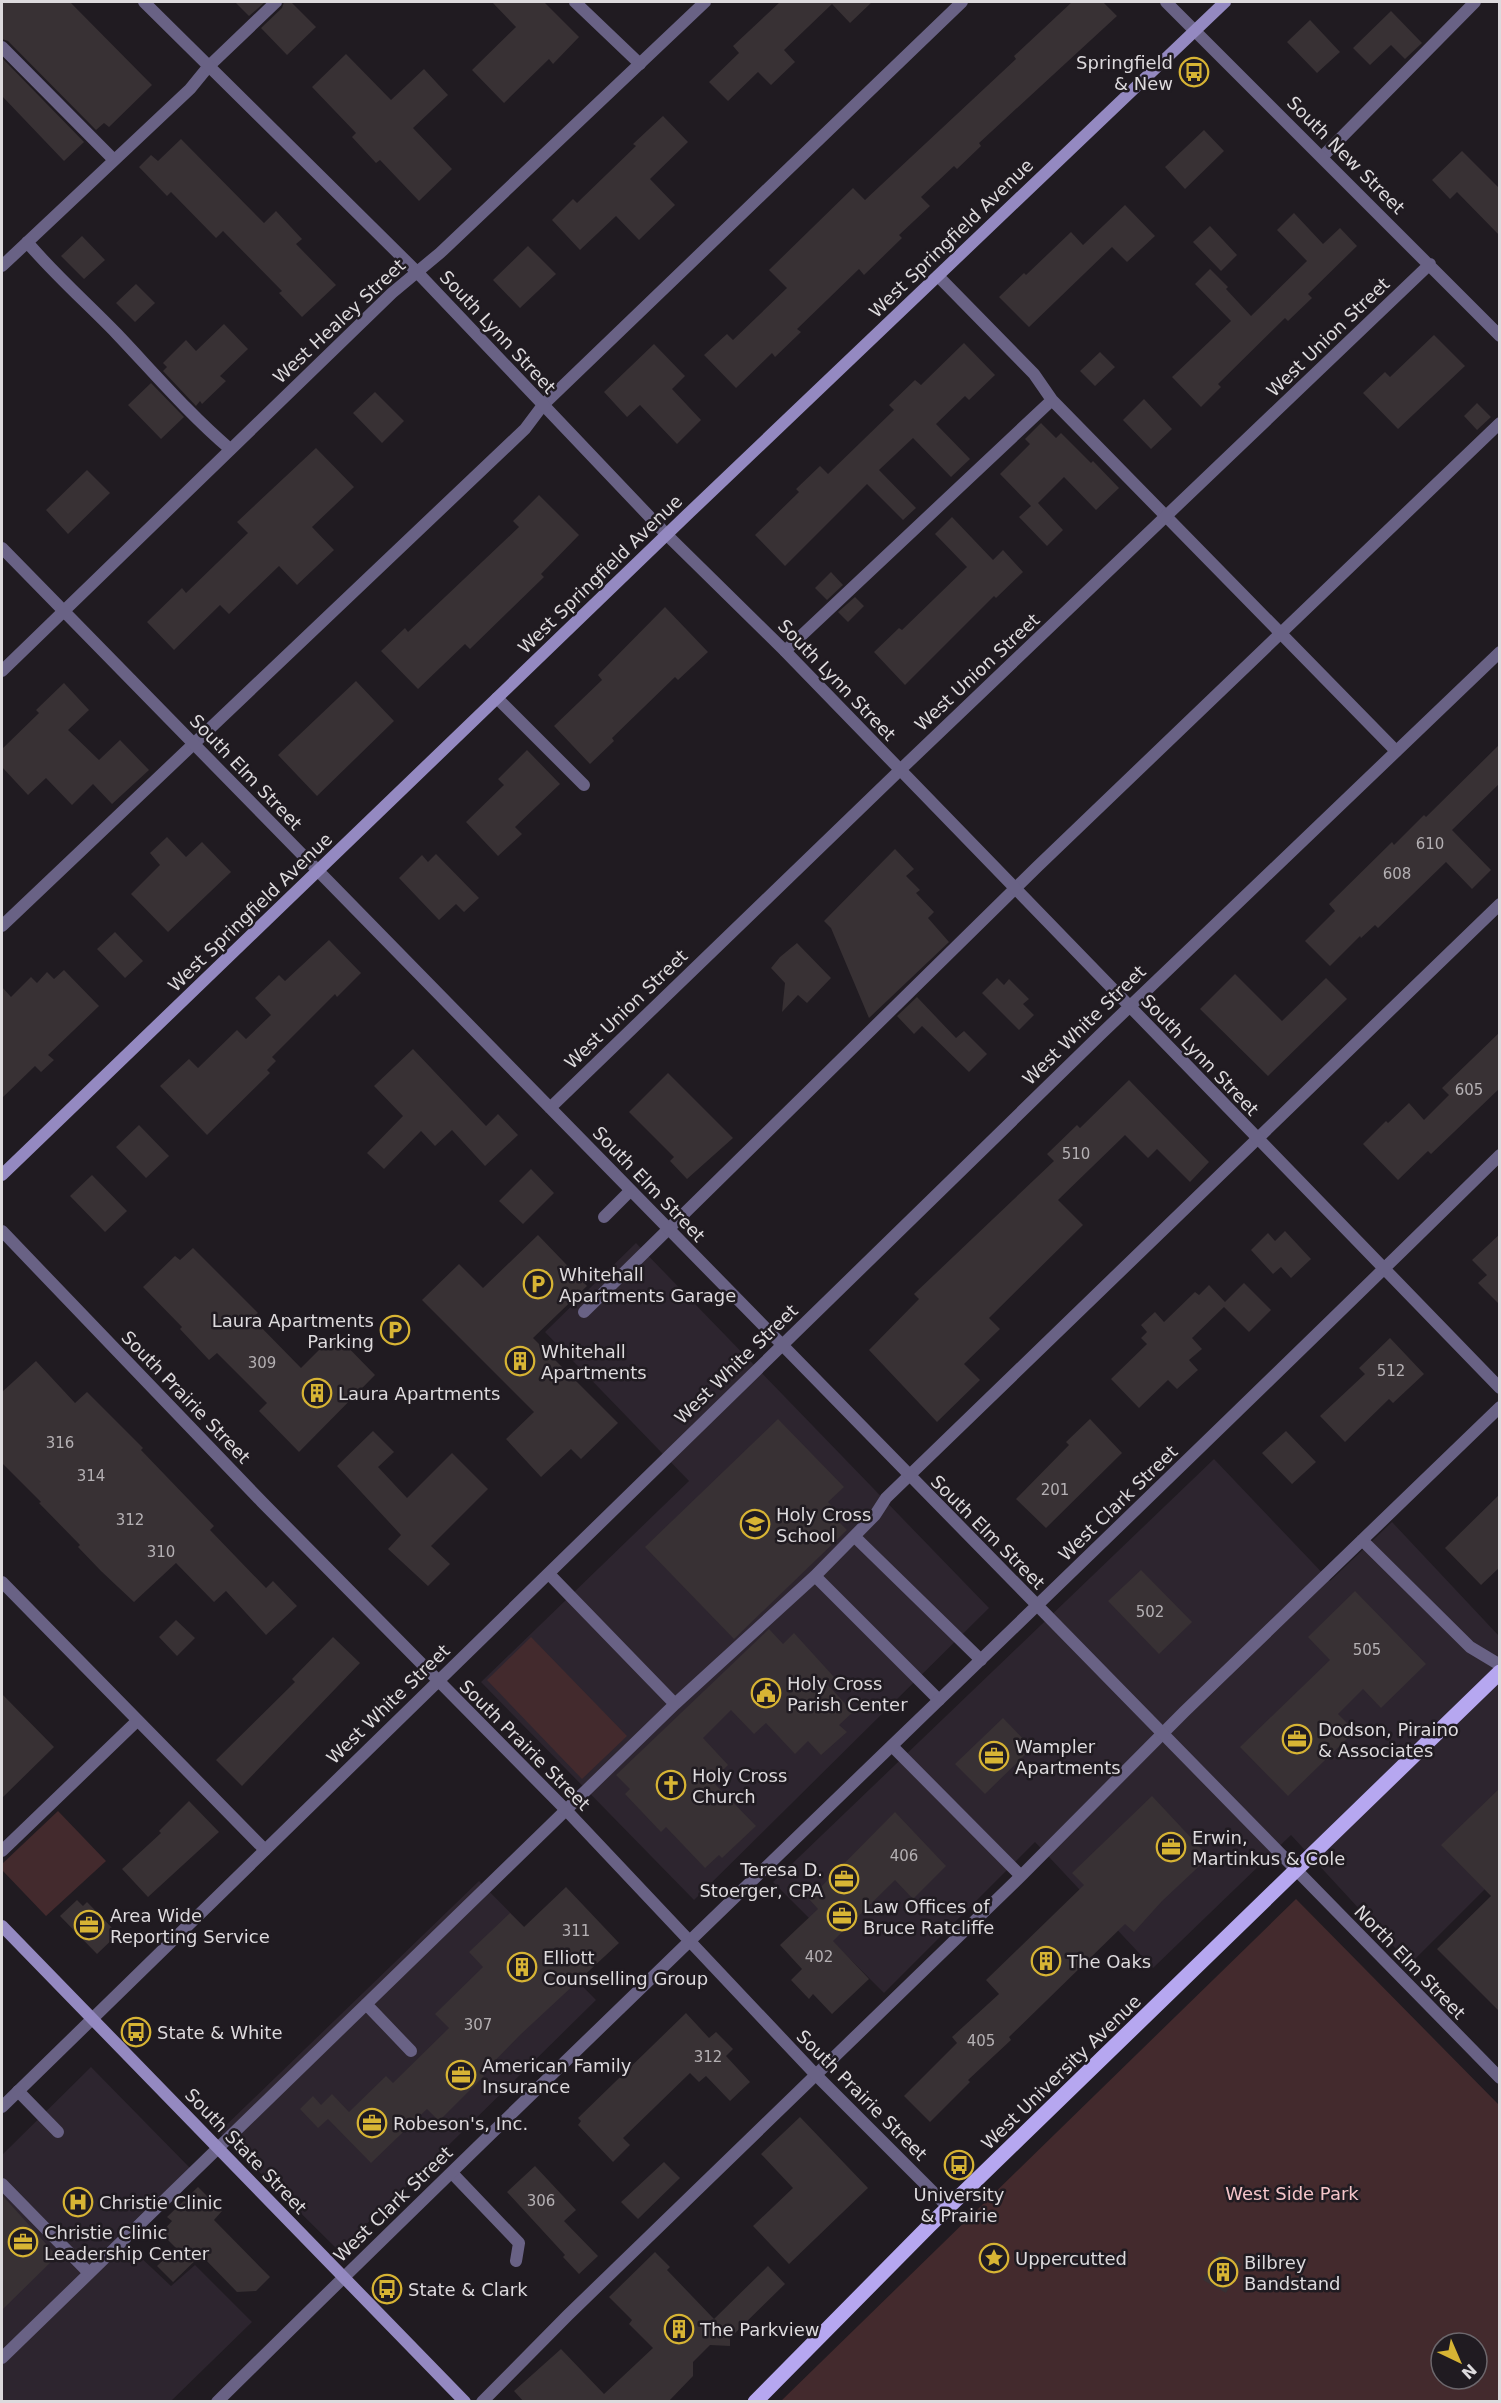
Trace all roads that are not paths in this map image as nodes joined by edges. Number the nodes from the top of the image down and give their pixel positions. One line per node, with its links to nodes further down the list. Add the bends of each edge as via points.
1 (144, 2): 12 (street, South Lynn Street)
2 (276, 2): 12 (street)
3 (575, 2): 11 (street)
4 (705, 2): 11 (street, West Healey Street)
5 (962, 2): 22 (street)
6 (1166, 2): 9 (street, South New Street)
7 (1225, 2): 9 (main road, West Springfield Avenue)
8 (1475, 2): 13 (street)
9 (1194, 30): 13 (street, South New Street); 19 (main road, West Springfield Avenue)
10 (2, 47): 14 (street)
11 (640, 64): 18 (street, West Healey Street)
12 (208, 67): 14 (street); 18 (street, South Lynn Street)
13 (1322, 157): 16 (street, South New Street)
14 (114, 160): 15 (street)
15 (27, 242): 17 (street); 24 (street)
16 (1430, 264): 20 (street, South New Street); 25 (street, West Union Street)
17 (2, 266)
18 (417, 272): 22 (street, South Lynn Street); 24 (street, West Healey Street)
19 (938, 276): 21 (street, via 1034,374); 26 (main road, West Springfield Avenue)
20 (1500, 336)
21 (1052, 400): 25 (street); 30 (street)
22 (543, 405): 26 (street, South Lynn Street); 34 (street, via 525,429)
23 (1500, 423): 29 (street)
24 (230, 449): 28 (street, West Healey Street)
25 (1168, 516): 29 (street); 36 (street, West Union Street)
26 (667, 535): 30 (street, South Lynn Street); 33 (main road, West Springfield Avenue)
27 (2, 548): 28 (street, South Elm Street)
28 (63, 610): 32 (street, West Healey Street); 34 (street, South Elm Street)
29 (1280, 634): 35 (street); 39 (street)
30 (785, 651): 36 (street, South Lynn Street)
31 (1500, 652): 35 (street, West White Street)
32 (2, 671)
33 (497, 698): 37 (street); 38 (main road, West Springfield Avenue)
34 (194, 744): 38 (street, South Elm Street); 41 (street)
35 (1396, 751): 42 (street, West White Street)
36 (899, 771): 39 (street, South Lynn Street); 43 (street, West Union Street)
37 (584, 785)
38 (318, 872): 43 (street, South Elm Street); 46 (main road, West Springfield Avenue)
39 (1014, 890): 42 (street, South Lynn Street); 49 (street)
40 (1500, 904): 44 (street)
41 (2, 926)
42 (1129, 1007): 44 (street, South Lynn Street); 53 (street, West White Street)
43 (549, 1108): 47 (street, South Elm Street)
44 (1257, 1138): 51 (street, South Lynn Street); 56 (street)
45 (1500, 1155): 51 (street, West Clark Street)
46 (2, 1176)
47 (630, 1191): 48 (street); 49 (street, South Elm Street)
48 (604, 1217)
49 (667, 1229): 52 (street); 53 (street, South Elm Street)
50 (2, 1230): 66 (street, South Prairie Street)
51 (1382, 1269): 54 (street, South Lynn Street); 62 (street, West Clark Street)
52 (584, 1312)
53 (781, 1345): 56 (street, South Elm Street); 59 (street, West White Street)
54 (1500, 1388)
55 (1500, 1407): 58 (street)
56 (909, 1477): 57 (street, via 886,1498); 62 (street, South Elm Street)
57 (855, 1537): 60 (street); 63 (street)
58 (1362, 1540): 64 (street, via 1470,1647); 70 (street)
59 (549, 1574): 66 (street, West White Street); 68 (street)
60 (816, 1576): 67 (street); 68 (street)
61 (2, 1582): 69 (street)
62 (1037, 1606): 63 (street, West Clark Street); 70 (street, South Elm Street)
63 (981, 1660): 67 (street, West Clark Street)
64 (1500, 1665)
65 (1500, 1672): 75 (main road, West University Avenue)
66 (438, 1682): 72 (street, South Prairie Street); 73 (street, West White Street)
67 (939, 1700): 71 (street, West Clark Street)
68 (675, 1704): 72 (street)
69 (137, 1721): 73 (street); 74 (street)
70 (1163, 1734): 75 (street, South Elm Street); 76 (street)
71 (892, 1746): 76 (street); 78 (street, West Clark Street)
72 (566, 1810): 78 (street, South Prairie Street); 79 (street)
73 (265, 1850): 80 (street, West White Street)
74 (2, 1851)
75 (1296, 1871): 83 (street, North Elm Street); 90 (main road, West University Avenue)
76 (1021, 1876): 82 (street)
77 (2, 1926): 80 (main road, South State Street)
78 (688, 1941): 82 (street, South Prairie Street); 88 (street, West Clark Street)
79 (366, 2004): 81 (street); 87 (street)
80 (92, 2018): 84 (street, West White Street); 87 (main road, South State Street)
81 (411, 2051)
82 (816, 2075): 90 (street, South Prairie Street); 97 (street)
83 (1500, 2078)
84 (18, 2091): 85 (street, West White Street); 86 (street)
85 (2, 2107)
86 (58, 2132)
87 (219, 2147): 92 (street); 93 (main road, South State Street)
88 (452, 2172): 91 (street, via 519,2243); 93 (street, West Clark Street)
89 (2, 2184): 92 (street)
90 (948, 2207): 98 (main road, West University Avenue)
91 (516, 2261)
92 (89, 2273): 94 (street)
93 (343, 2277): 95 (street, West Clark Street); 96 (main road, South State Street)
94 (2, 2358)
95 (217, 2402)
96 (465, 2402)
97 (482, 2402)
98 (754, 2402)

